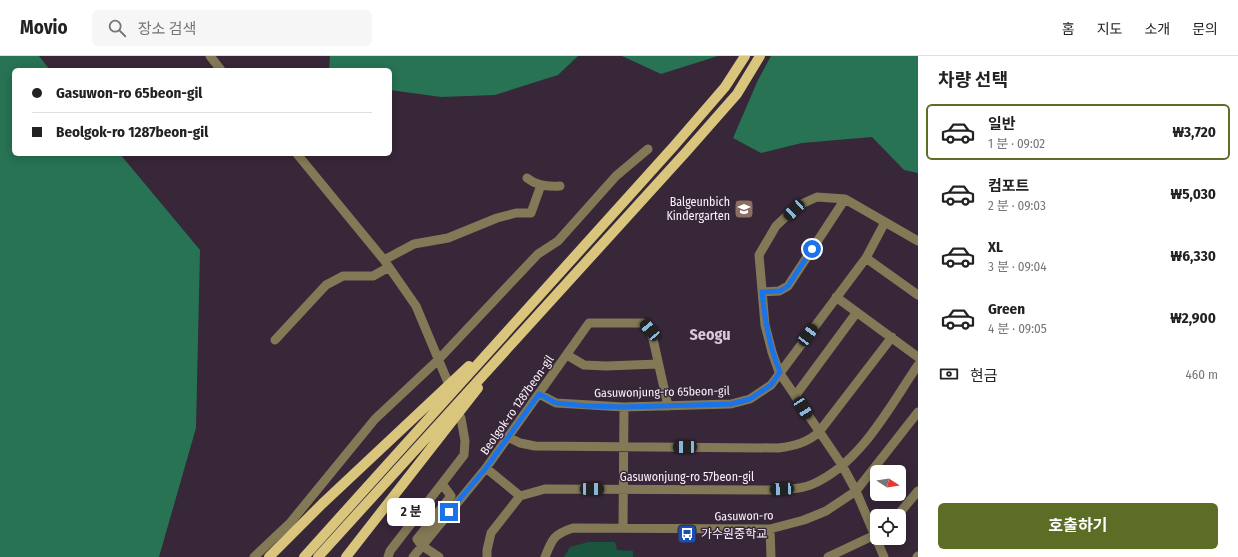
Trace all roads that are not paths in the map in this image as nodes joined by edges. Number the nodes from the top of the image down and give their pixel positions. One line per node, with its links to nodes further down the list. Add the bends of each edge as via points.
1 (210, 56): 4 (street)
2 (745, 56): 21 (main road, via 725,87 674,146)
3 (760, 56): 25 (main road, via 736,94 686,152)
4 (219, 68)
5 (648, 149): 24 (street, via 616,176 558,242 538,254)
6 (299, 156): 14 (street)
7 (527, 178): 8 (street)
8 (540, 185): 9 (street); 14 (street, via 531,213 516,213 497,218 448,238 414,244)
9 (560, 186)
10 (845, 199): 11 (street); 15 (street, via 788,286 780,291); 15 (street, via 817,197 798,206 776,226 758,255)
11 (885, 222): 12 (street); 13 (street, Gasuwonjung-ro 65beon-gil)
12 (918, 240)
13 (866, 258): 16 (street); 17 (street, Gasuwonjung-ro 65beon-gil)
14 (386, 263): 20 (street, via 374,276 343,276 326,285); 24 (street, via 416,306)
15 (762, 292): 28 (street, via 765,326)
16 (918, 295)
17 (836, 297): 18 (street); 28 (street, Gasuwonjung-ro 65beon-gil)
18 (857, 312): 19 (street); 31 (street)
19 (892, 337): 23 (street); 36 (street)
20 (275, 340)
21 (494, 346): 53 (main road, via 455,378); 55 (main road)
22 (567, 355): 26 (street, Beolgok-ro 1287beon-gil, via 584,365); 26 (street, Beolgok-ro 1287beon-gil, via 589,323 644,323 650,330); 30 (street, Beolgok-ro 1287beon-gil)
23 (918, 357)
24 (438, 360): 29 (street); 54 (street, via 375,419 290,523)
25 (496, 362): 56 (main road); 57 (main road, via 471,399)
26 (658, 364): 32 (street, Beolgok-ro 1287beon-gil)
27 (918, 365): 39 (street, Gasuwonjung-ro 57beon-gil, via 858,450)
28 (780, 372): 31 (street); 32 (street, Gasuwonjung-ro 65beon-gil, via 771,385 750,399 731,404)
29 (447, 380)
30 (539, 394): 33 (street, Gasuwonjung-ro 65beon-gil, via 556,403); 37 (street, Beolgok-ro 1287beon-gil)
31 (795, 396): 36 (street)
32 (668, 406): 33 (street, Gasuwonjung-ro 65beon-gil)
33 (624, 407): 38 (street)
34 (918, 412): 43 (street, Gasuwon-ro)
35 (461, 418): 41 (street, via 465,440 464,455)
36 (819, 432): 38 (street, via 805,442 778,448); 39 (street)
37 (508, 437): 38 (street, via 535,446); 40 (street, Beolgok-ro 1287beon-gil)
38 (624, 447): 42 (street)
39 (842, 465): 42 (street, Gasuwonjung-ro 57beon-gil, via 812,485 794,489); 43 (street)
40 (486, 468): 45 (street, Beolgok-ro 1287beon-gil); 51 (street, Beolgok-ro 1287beon-gil)
41 (443, 485): 51 (street, via 451,496 417,539); 58 (street)
42 (624, 489): 45 (street, Gasuwonjung-ro 57beon-gil, via 545,489); 48 (street)
43 (856, 491): 47 (street); 49 (street, Gasuwon-ro, via 826,511)
44 (918, 491): 46 (street)
45 (520, 496): 61 (street, via 491,532)
46 (903, 509)
47 (870, 522)
48 (623, 528): 49 (street, Gasuwon-ro); 62 (street, Gasuwon-ro, via 573,528 558,532 550,543)
49 (770, 529): 63 (street)
50 (870, 538): 64 (street)
51 (421, 545): 59 (street, Beolgok-ro 1287beon-gil); 60 (street)
52 (880, 545): 65 (street)
53 (276, 555)
54 (254, 557)
55 (304, 557)
56 (318, 557)
57 (346, 557)
58 (388, 557)
59 (413, 557)
60 (439, 557)
61 (487, 557)
62 (545, 557)
63 (771, 557)
64 (828, 557)
65 (884, 557)

